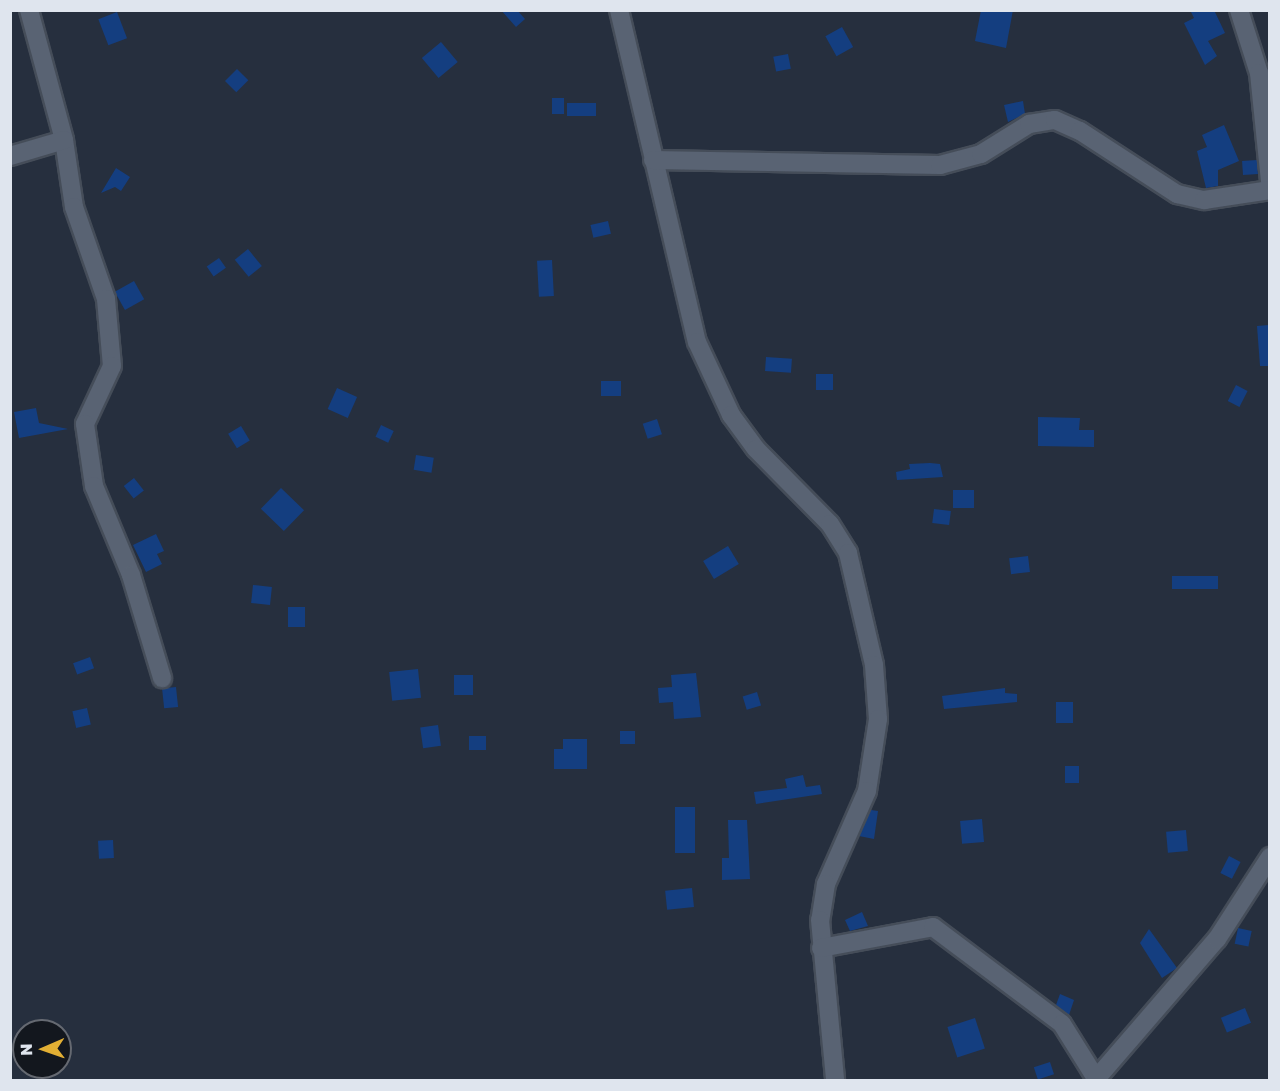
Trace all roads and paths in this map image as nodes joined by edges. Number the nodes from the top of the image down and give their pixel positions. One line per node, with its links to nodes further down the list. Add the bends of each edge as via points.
1 (29, 10): 4 (street)
2 (619, 10): 6 (street)
3 (1239, 10): 7 (street, via 1259,73)
4 (64, 140): 5 (street); 9 (street, via 74,207 106,299 111,339 108,381 85,424 94,486 131,575)
5 (10, 156)
6 (653, 160): 8 (street, via 940,165 981,154 1029,124 1055,120 1080,130 1177,194 1204,200); 11 (street, via 698,342 731,415 756,449 830,524 848,553 859,592 874,665 878,719 867,791 826,885)
7 (1269, 181)
8 (1269, 189)
9 (162, 678)
10 (1269, 857): 13 (street, via 1217,939)
11 (821, 948): 12 (street); 13 (street, via 933,927 1062,1024)
12 (835, 1080)
13 (1096, 1080)

